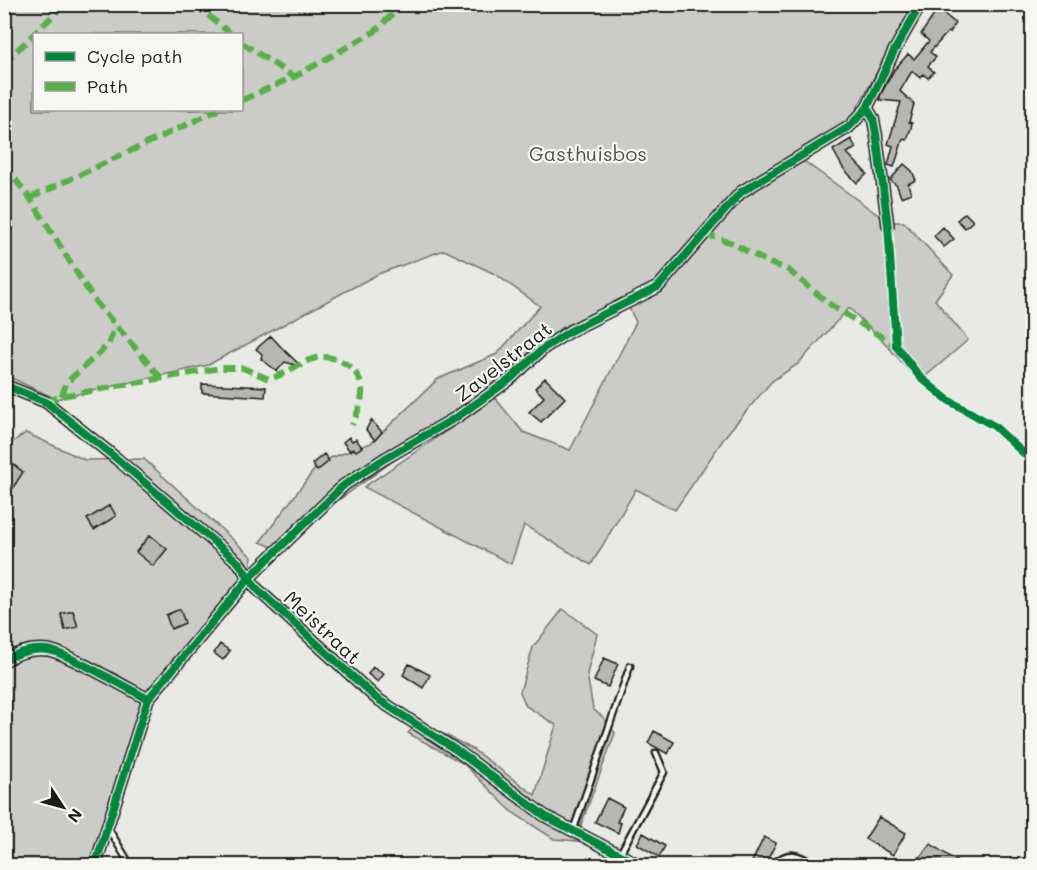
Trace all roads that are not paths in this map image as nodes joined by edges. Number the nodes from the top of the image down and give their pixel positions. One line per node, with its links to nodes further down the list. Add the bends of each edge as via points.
1 (921, 4): 2 (street, Zavelstraat)
2 (867, 108): 3 (street, via 876,133); 5 (street, Zavelstraat, via 849,127 741,192 658,287 570,331 457,417 345,485)
3 (888, 226)
4 (4, 385): 5 (street, Meistraat, via 46,402 239,563)
5 (249, 578): 8 (street, Zavelstraat); 11 (street, Meistraat, via 375,698 459,752 544,816)
6 (4, 661): 8 (street, via 15,654 51,650)
7 (630, 666): 11 (lane)
8 (148, 699): 10 (street)
9 (656, 753): 12 (lane, via 664,772)
10 (108, 828): 13 (street); 14 (lane)
11 (573, 831): 12 (street, Meistraat)
12 (620, 854): 15 (street, Meistraat)
13 (95, 866)
14 (131, 866)
15 (640, 866)
16 (776, 866): 17 (street, via 785,858 796,856)
17 (812, 866)

